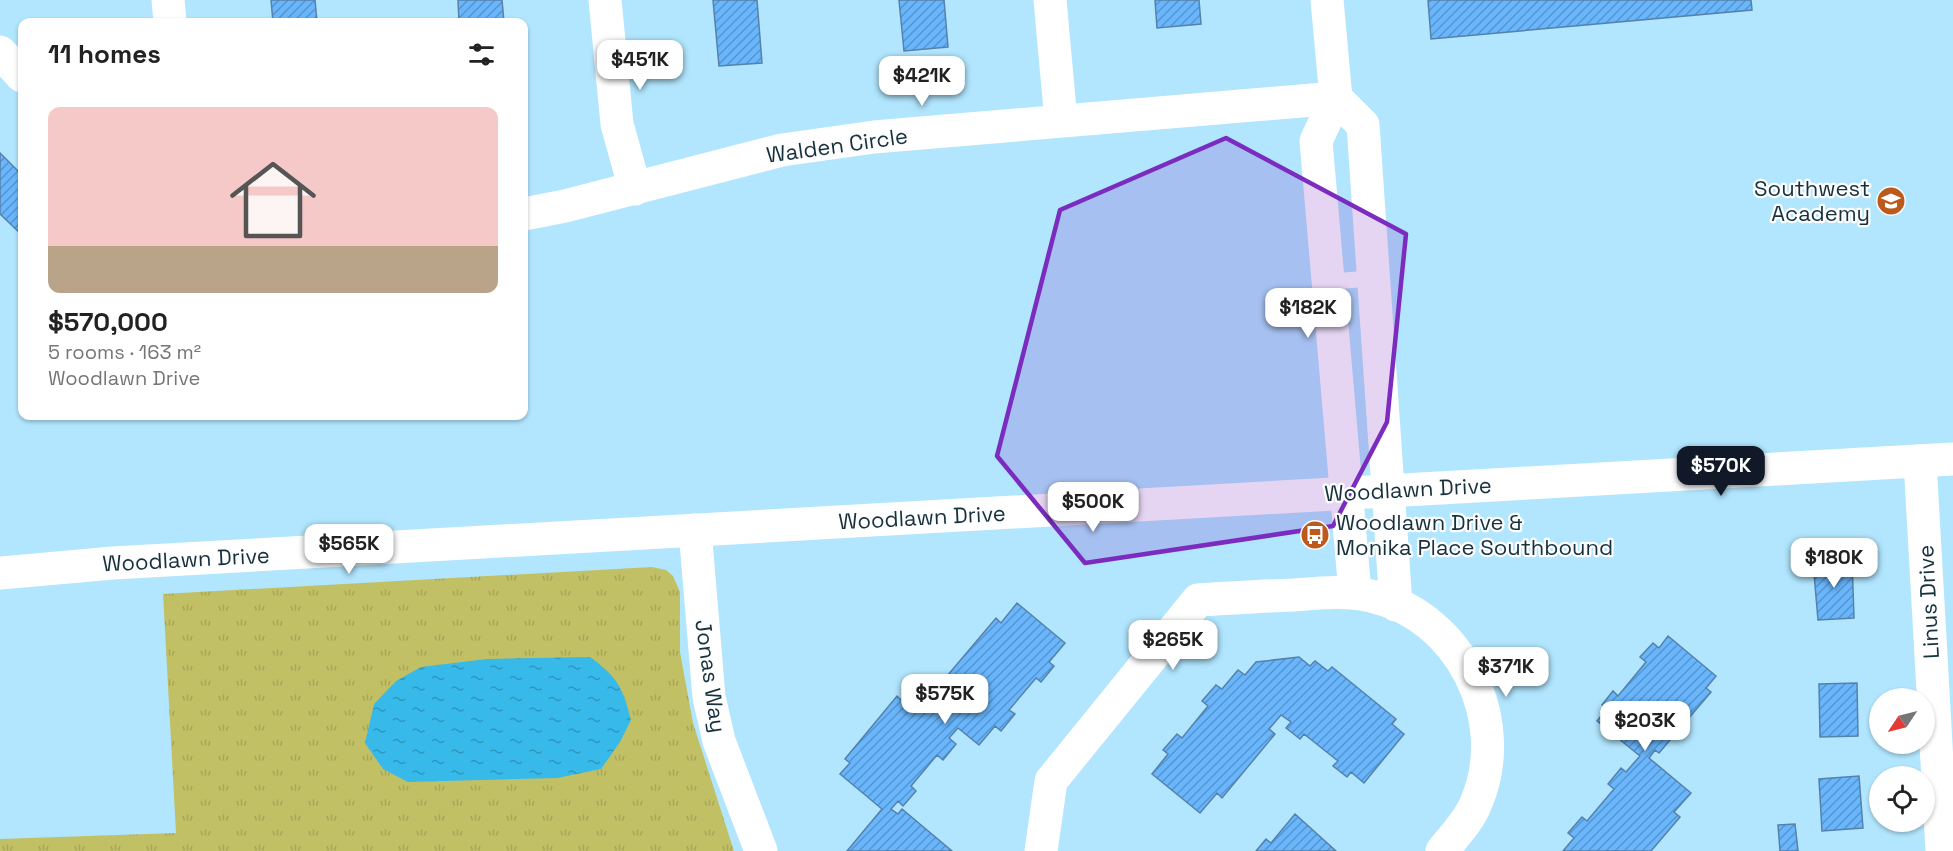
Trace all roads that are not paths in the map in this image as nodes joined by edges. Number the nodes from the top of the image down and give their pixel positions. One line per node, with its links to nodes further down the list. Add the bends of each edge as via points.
1 (168, 0): 5 (street)
2 (605, 0): 10 (street, via 617,124)
3 (1050, 0): 9 (street)
4 (1327, 0): 8 (street)
5 (170, 18)
6 (0, 52): 7 (street)
7 (18, 72)
8 (1336, 98): 9 (street, Walden Circle); 12 (street, via 1363,125); 13 (street, via 1316,141)
9 (1060, 121): 10 (street, Walden Circle, via 813,145)
10 (635, 189): 11 (street, Walden Circle)
11 (528, 213)
12 (1374, 278): 13 (lane); 16 (street)
13 (1328, 282): 17 (street)
14 (1953, 459): 15 (street, Woodlawn Drive)
15 (1920, 461): 16 (street, Woodlawn Drive); 24 (street, Linus Drive)
16 (1388, 490): 17 (street, Woodlawn Drive); 20 (street)
17 (1346, 493): 18 (street, Woodlawn Drive); 20 (street)
18 (696, 530): 19 (street, Woodlawn Drive, via 113,563); 21 (street, Jonas Way, via 709,697 719,741)
19 (0, 573)
20 (1375, 598): 22 (street, via 1198,600 1051,781); 23 (street, via 1421,618 1451,642 1474,682 1485,717 1488,744 1479,796)
21 (761, 851)
22 (1041, 851)
23 (1442, 851)
24 (1942, 851)

